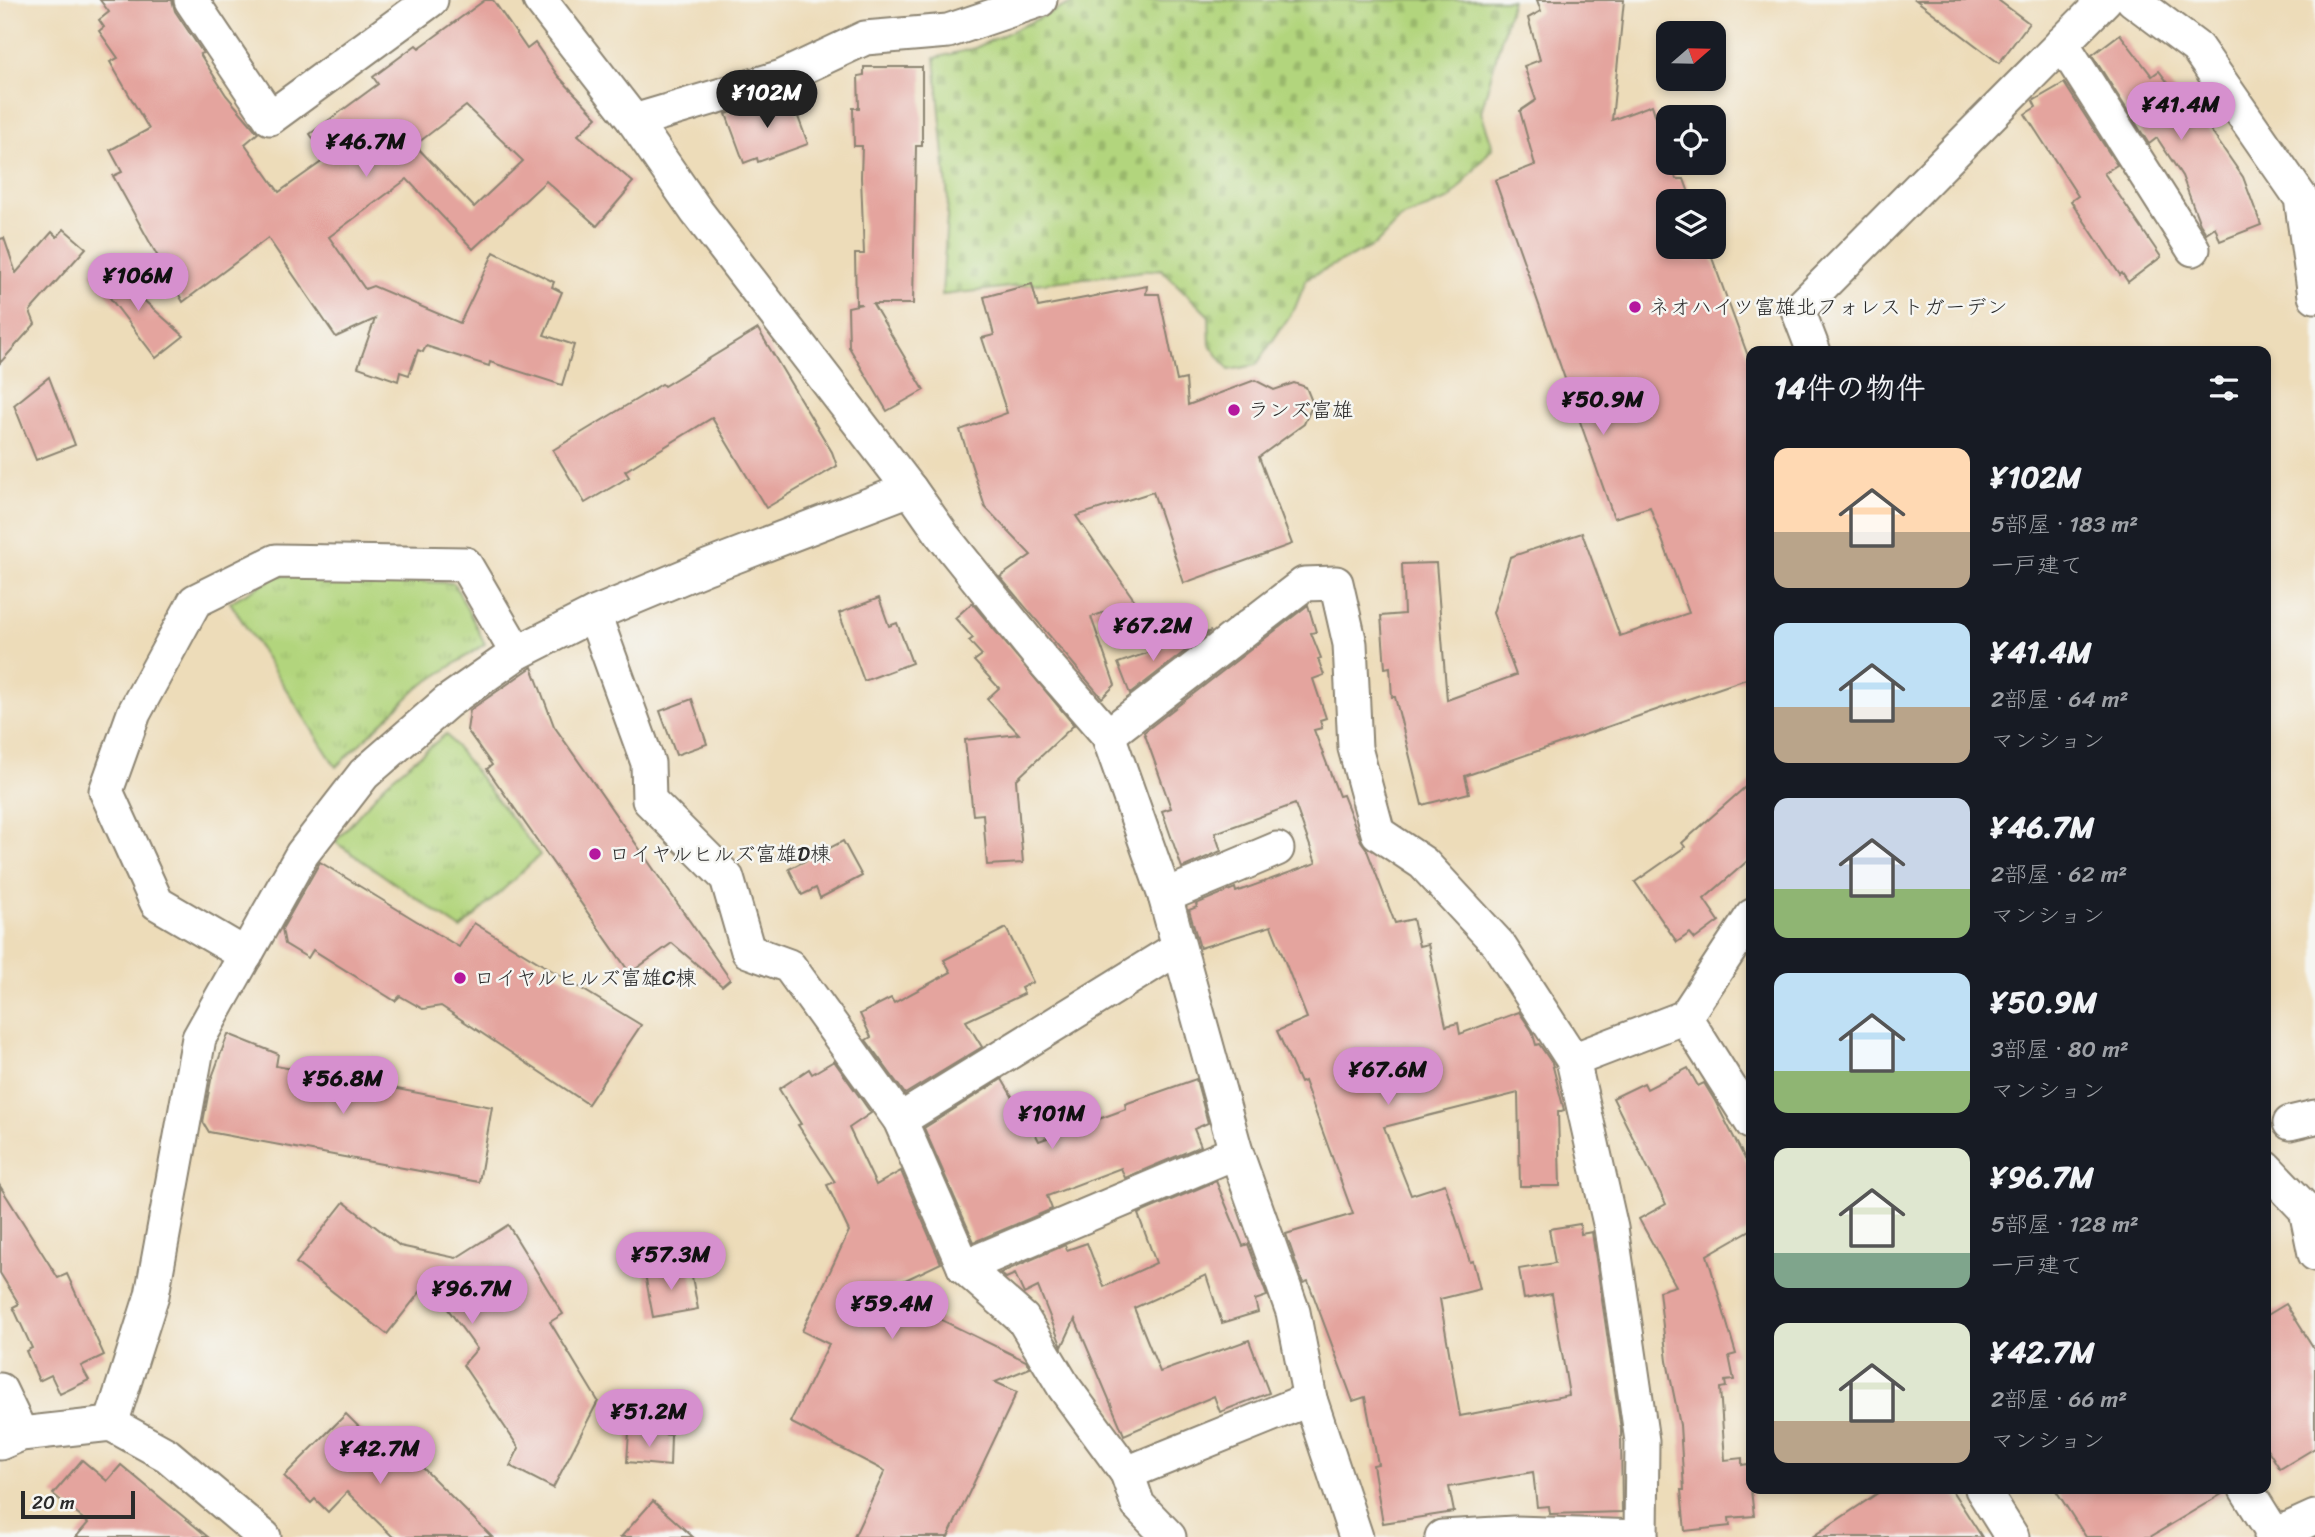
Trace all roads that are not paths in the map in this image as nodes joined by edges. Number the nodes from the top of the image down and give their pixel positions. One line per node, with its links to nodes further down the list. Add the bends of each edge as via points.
1 (191, 0): 2 (street, via 270,118)
2 (431, 0)
3 (540, 0): 8 (street)
4 (1040, 0): 8 (street, via 948,31 865,38 782,77)
5 (2105, 0): 7 (street)
6 (2133, 0): 9 (street, via 2197,48)
7 (2062, 43): 10 (street); 12 (street, via 1798,310)
8 (634, 121): 13 (street, via 698,212)
9 (2308, 197): 11 (street)
10 (2193, 249)
11 (2315, 296)
12 (1812, 346)
13 (911, 489): 14 (street); 16 (street, via 943,536)
14 (594, 614): 15 (street); 25 (street, via 648,763 649,800 727,878 748,951 789,966)
15 (517, 653): 21 (street, via 447,702 363,774 302,854); 21 (street, via 465,564 276,561 195,601 134,713 106,791 157,903)
16 (1108, 735): 18 (street); 23 (street, via 1304,584 1336,583 1350,644 1355,748 1378,833 1423,863 1499,944)
17 (1277, 849): 18 (street)
18 (1165, 896): 20 (street)
19 (1746, 925): 22 (street)
20 (1178, 948): 25 (street); 26 (street)
21 (246, 955): 32 (street, via 200,1038 152,1295)
22 (1685, 1017): 23 (street); 24 (street)
23 (1573, 1059): 43 (street, via 1611,1228 1642,1441)
24 (1746, 1114)
25 (900, 1121): 29 (street)
26 (1236, 1152): 29 (street); 31 (street, via 1293,1312)
27 (2271, 1173): 28 (street, via 2306,1210)
28 (2315, 1254)
29 (964, 1267): 34 (street, via 1023,1319 1064,1387)
30 (0, 1390): 33 (street)
31 (1311, 1399): 34 (street); 41 (street)
32 (111, 1424): 33 (street); 39 (street, via 167,1455)
33 (10, 1438)
34 (1127, 1473): 40 (street, via 1138,1505)
35 (1985, 1494): 44 (street)
36 (2249, 1494): 38 (street)
37 (2315, 1517): 38 (street)
38 (2274, 1536)
39 (264, 1537)
40 (1169, 1537)
41 (1356, 1537)
42 (1442, 1537): 43 (street, via 1514,1533)
43 (1641, 1537)
44 (2012, 1537)

